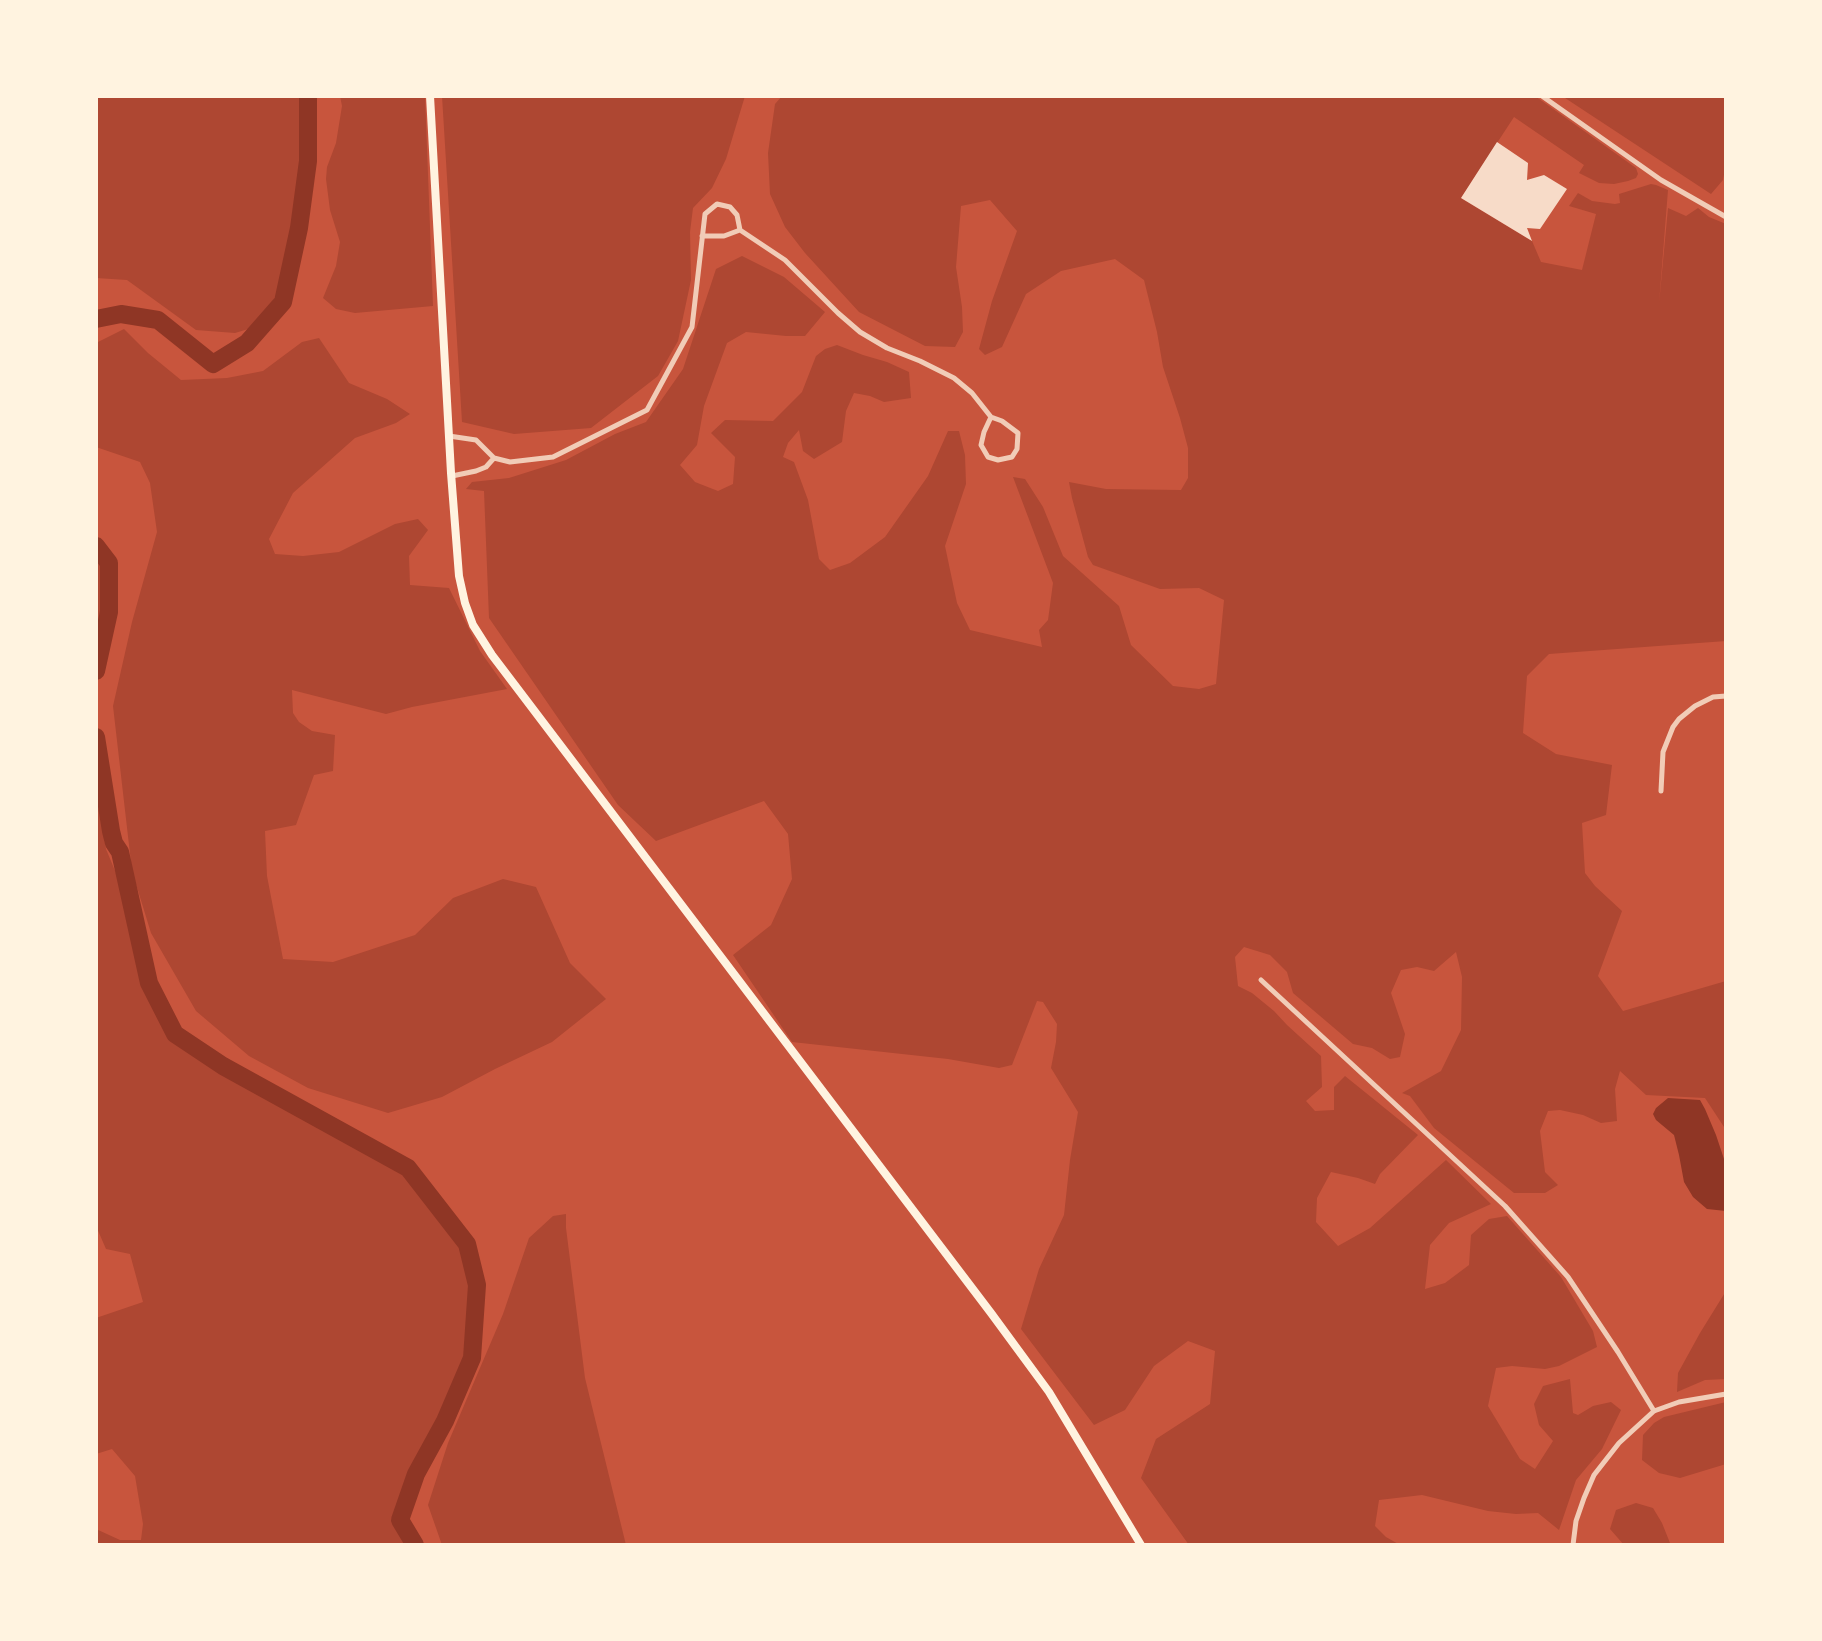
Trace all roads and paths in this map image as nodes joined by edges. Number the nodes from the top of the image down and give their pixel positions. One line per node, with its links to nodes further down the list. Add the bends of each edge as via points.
1 (430, 96): 7 (main road)
2 (1542, 96): 3 (street, via 1661,180)
3 (1726, 217)
4 (740, 230): 5 (street); 5 (street, via 730,207 717,204 705,214); 6 (street, via 785,260 860,332 954,378)
5 (702, 236): 8 (street, via 692,327 647,410 553,457 510,462)
6 (990, 417): 6 (street, via 1018,433 1012,457 988,457 981,445)
7 (449, 436): 8 (street, via 476,440); 9 (main road)
8 (494, 458): 9 (street, via 486,467)
9 (452, 476): 15 (main road, via 465,603 492,655 1049,1392)
10 (1726, 696): 11 (street, via 1695,706 1673,727 1664,752)
11 (1661, 791)
12 (1261, 980): 14 (street, via 1505,1206 1567,1277)
13 (1726, 1394): 14 (street, via 1679,1402)
14 (1654, 1412): 16 (street, via 1619,1443 1594,1475 1576,1521)
15 (1141, 1545)
16 (1573, 1545)

